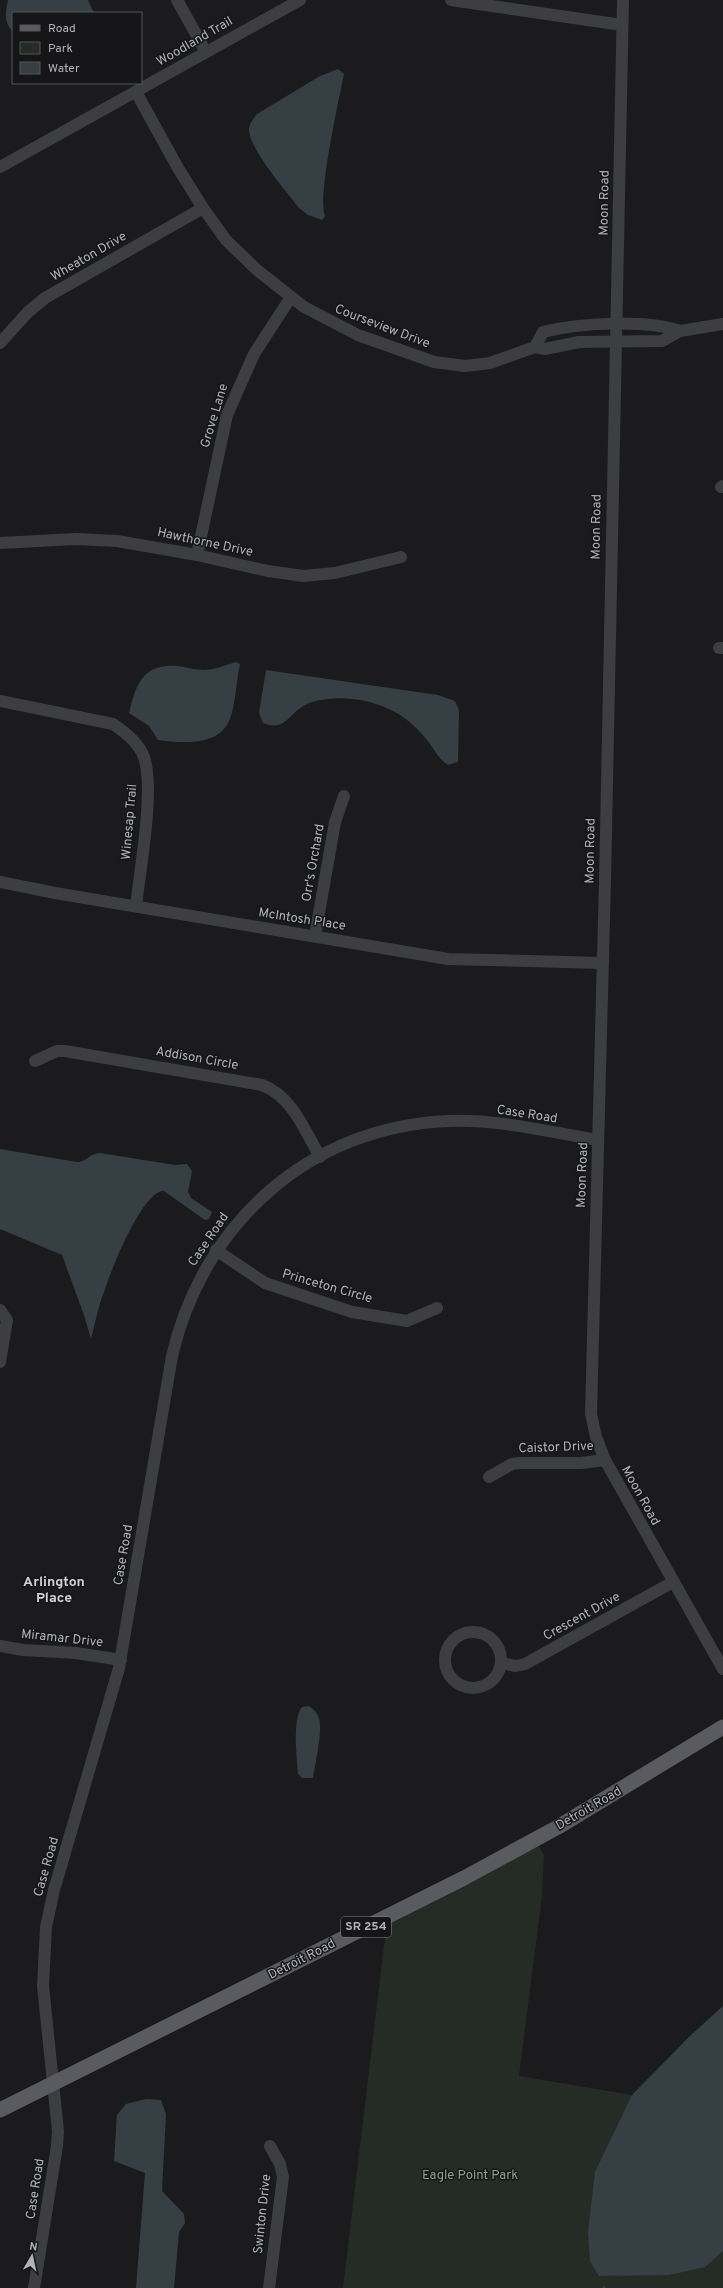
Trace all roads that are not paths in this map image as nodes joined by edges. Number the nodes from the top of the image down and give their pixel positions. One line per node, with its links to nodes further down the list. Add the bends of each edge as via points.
1 (177, 0): 6 (street)
2 (300, 0): 6 (street, Woodland Trail)
3 (451, 0): 5 (street)
4 (623, 0): 5 (street, Moon Road)
5 (622, 25): 12 (street, Moon Road)
6 (206, 52): 7 (street, Woodland Trail)
7 (136, 92): 8 (street, Woodland Trail); 9 (street, Courseview Drive)
8 (0, 167)
9 (203, 208): 10 (street, Courseview Drive, via 226,240 247,262); 15 (street, Wheaton Drive, via 45,298 28,312)
10 (291, 297): 16 (street, Courseview Drive, via 315,314 358,335 441,363 481,365); 18 (street, Grove Lane, via 254,354 227,415)
11 (723, 324): 13 (street, Courseview Drive)
12 (615, 325): 13 (street, Courseview Drive, via 663,325); 14 (street, Moon Road); 16 (street, Courseview Drive, via 566,327 543,332)
13 (680, 330): 14 (street, Courseview Drive, via 662,341)
14 (614, 342): 16 (street, Courseview Drive, via 579,342 545,349); 25 (street, Moon Road)
15 (0, 343)
16 (535, 347)
17 (0, 542): 18 (street, Hawthorne Drive, via 100,540 139,544)
18 (197, 555): 19 (street, Hawthorne Drive, via 268,572 303,576 335,573)
19 (401, 557)
20 (0, 700): 23 (street, Winesap Trail, via 113,724 141,751 147,771 148,792)
21 (344, 796): 24 (street, Orr's Orchard, via 335,822)
22 (0, 882): 23 (street, McIntosh Place, via 55,894)
23 (136, 906): 24 (street, McIntosh Place)
24 (315, 936): 25 (street, McIntosh Place, via 448,959)
25 (603, 963): 27 (street, Moon Road)
26 (35, 1061): 28 (street, Addison Circle, via 57,1051 65,1051 262,1085 279,1094 289,1105)
27 (598, 1140): 28 (street, Case Road, via 492,1123 435,1122 372,1134); 33 (street, Moon Road, via 591,1414)
28 (320, 1157): 29 (street, Case Road, via 283,1180 254,1204)
29 (216, 1250): 30 (street, Princeton Circle, via 265,1283 352,1312 408,1321); 37 (street, Case Road, via 186,1306 172,1356)
30 (437, 1308)
31 (0, 1310): 32 (street, via 7,1320)
32 (0, 1362)
33 (605, 1460): 34 (street, Caistor Drive, via 512,1464); 35 (street, Moon Road)
34 (489, 1477)
35 (673, 1582): 38 (street, Crescent Drive, via 525,1664 516,1666); 39 (street, Moon Road)
36 (0, 1646): 37 (street, Miramar Drive)
37 (121, 1660): 41 (street, Case Road, via 113,1696 54,1890 46,1927 43,1986)
38 (501, 1663): 38 (street, via 501,1653 497,1644 482,1633 472,1631 455,1638 445,1654 444,1663 450,1676 468,1688 486,1685 496,1676)
39 (723, 1669)
40 (723, 1727): 41 (main road, Detroit Road / SR 254, via 564,1824 464,1878)
41 (53, 2085): 42 (main road, Detroit Road / SR 254); 44 (street, Case Road, via 57,2114 57,2146)
42 (0, 2110)
43 (270, 2146): 45 (street, Swinton Drive, via 280,2164 283,2177)
44 (34, 2288)
45 (269, 2288)

